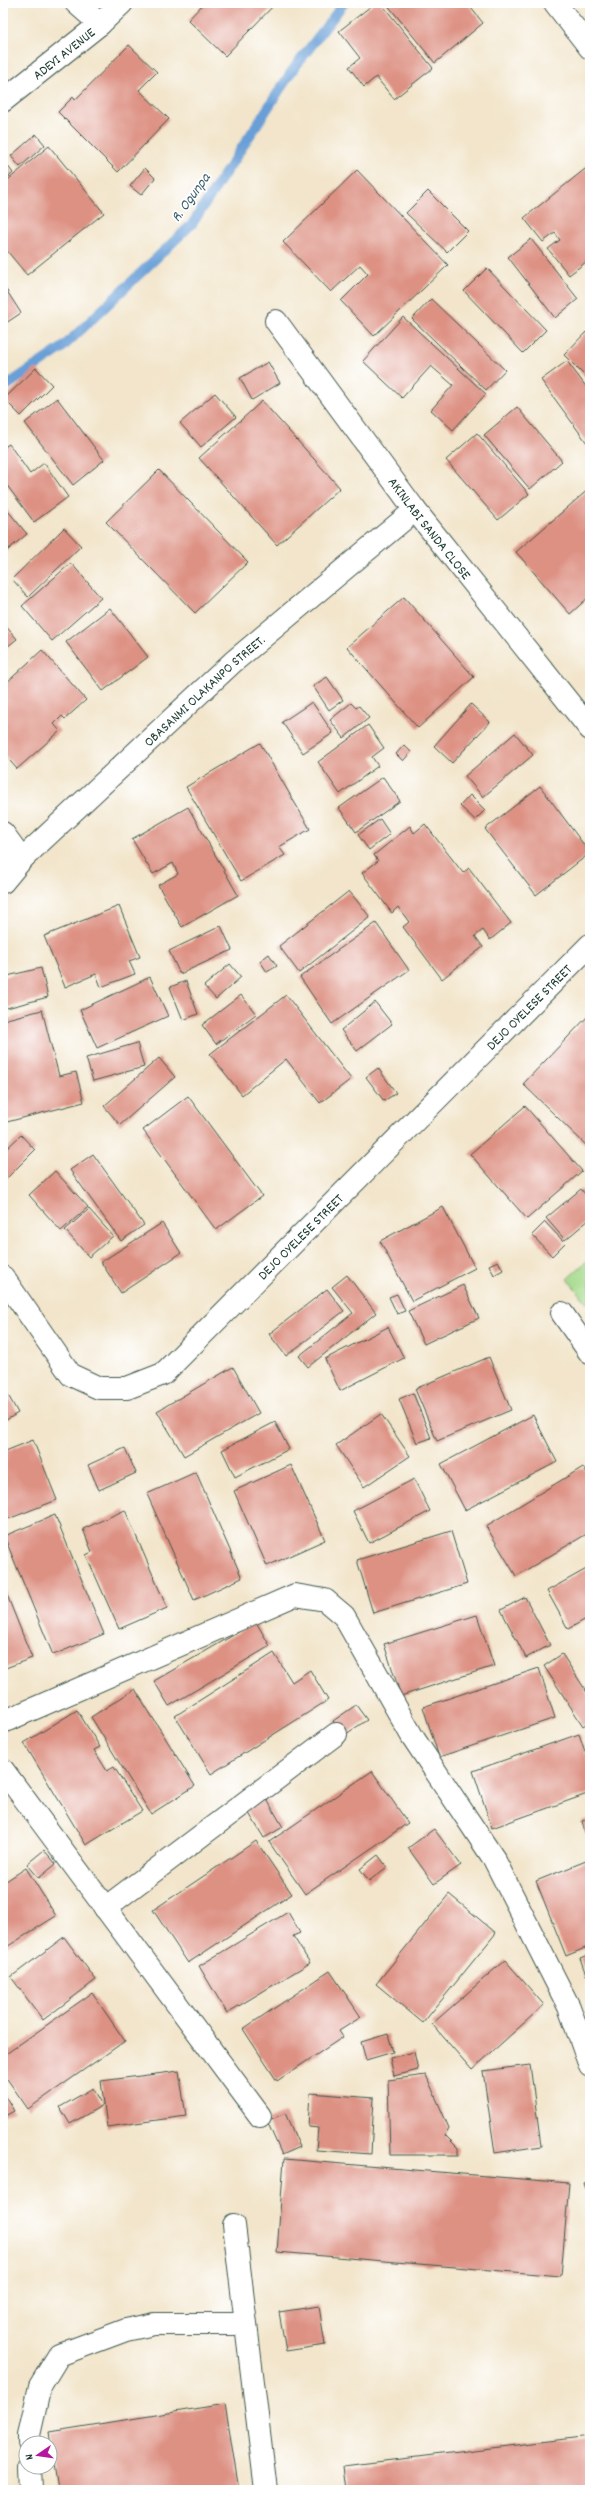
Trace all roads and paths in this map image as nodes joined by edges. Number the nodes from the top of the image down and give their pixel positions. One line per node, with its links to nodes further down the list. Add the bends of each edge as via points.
1 (76, 3): 4 (street)
2 (122, 3): 4 (street, ADEYI AVENUE)
3 (555, 3): 5 (street)
4 (100, 24): 6 (street, ADEYI AVENUE)
5 (590, 48)
6 (3, 101)
7 (276, 321): 8 (street, AKINLABI SANDA CLOSE)
8 (415, 510): 9 (street, AKINLABI SANDA CLOSE); 11 (street, OBASANMI OLAKANPO STREET., via 233,662)
9 (590, 730)
10 (3, 833): 11 (street)
11 (22, 859): 12 (street, OBASANMI OLAKANPO STREET.)
12 (3, 882)
13 (590, 945): 14 (street, DEJO OYELESE STREET, via 163,1374 127,1388 98,1388 71,1375)
14 (3, 1277)
15 (562, 1313): 16 (street)
16 (590, 1353)
17 (3, 1722): 21 (street, via 295,1595 325,1600 344,1616 412,1736 494,1859 569,2007)
18 (336, 1734): 20 (street)
19 (3, 1770): 20 (street)
20 (105, 1908): 22 (street)
21 (590, 2066)
22 (260, 2116)
23 (234, 2225): 24 (street)
24 (244, 2324): 25 (street, via 154,2324 126,2330 59,2355 40,2386); 28 (street)
25 (28, 2435)
26 (30, 2475): 27 (street)
27 (31, 2490)
28 (266, 2490)

